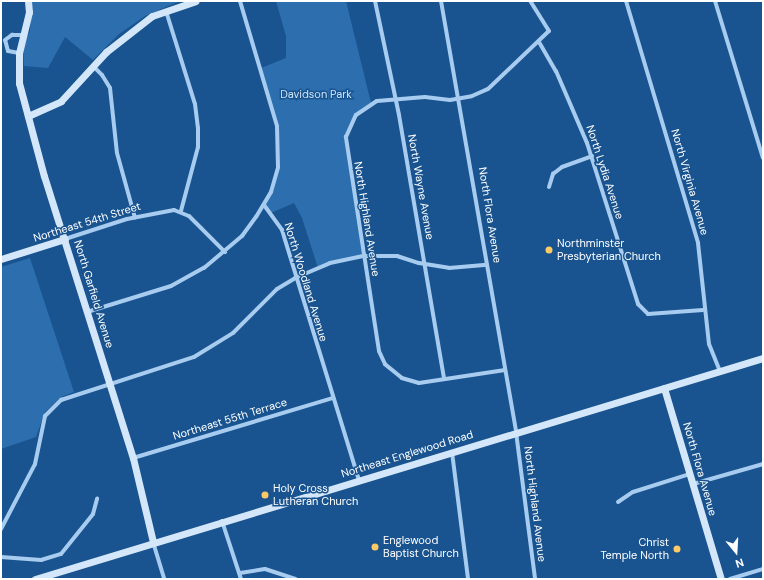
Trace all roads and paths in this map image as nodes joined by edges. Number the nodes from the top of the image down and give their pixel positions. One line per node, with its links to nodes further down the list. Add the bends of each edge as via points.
1 (28, 1): 10 (street, North Garfield Avenue, via 27,19)
2 (196, 1): 9 (street)
3 (240, 1): 20 (street, via 277,126 276,177)
4 (375, 1): 15 (street, North Wayne Avenue)
5 (441, 1): 14 (street, North Flora Avenue)
6 (530, 1): 11 (street, North Highland Avenue, via 549,30)
7 (626, 1): 30 (street, North Virginia Avenue, via 698,244 704,285)
8 (715, 1): 18 (street)
9 (166, 10): 13 (street, via 152,16 123,37); 21 (street, via 195,104 198,128 198,147)
10 (22, 35): 12 (street, North Garfield Avenue); 12 (street, via 12,35 6,40 8,50)
11 (539, 42): 14 (street, North Highland Avenue, via 488,89); 17 (street, North Lydia Avenue, via 563,85)
12 (19, 53): 16 (street, North Garfield Avenue, via 19,83)
13 (93, 66): 16 (street, via 62,101); 22 (street, via 110,88 117,153)
14 (460, 98): 15 (street, North Highland Avenue); 28 (street, North Flora Avenue)
15 (396, 99): 25 (street, North Highland Avenue, via 376,100 365,106 352,120 348,131 346,150); 27 (street, North Wayne Avenue)
16 (28, 116): 23 (street, North Garfield Avenue)
17 (592, 156): 19 (street, via 572,161 553,174); 30 (street, North Lydia Avenue, via 638,304 644,312 651,315)
18 (763, 158)
19 (549, 187)
20 (264, 205): 24 (street, via 249,227); 29 (street, North Woodland Avenue, via 282,230)
21 (181, 211): 22 (street, Northeast 54th Street, via 171,210); 24 (street)
22 (135, 218): 23 (street, Northeast 54th Street)
23 (65, 239): 26 (street, Northeast 54th Street); 31 (street, North Garfield Avenue)
24 (225, 252): 31 (street, via 181,281)
25 (364, 256): 27 (street, via 398,256); 29 (street, via 330,263); 35 (street, North Highland Avenue, via 379,351 389,369 414,382)
26 (1, 259)
27 (425, 264): 28 (street, via 461,268); 35 (street, North Wayne Avenue)
28 (487, 265): 33 (street, North Flora Avenue)
29 (295, 278): 36 (street, via 263,301 233,333 204,351 186,360); 38 (street, North Woodland Avenue)
30 (703, 310): 34 (street, North Virginia Avenue, via 711,353)
31 (88, 312): 36 (street, North Garfield Avenue)
32 (763, 358): 34 (street, Northeast Englewood Road)
33 (505, 370): 35 (street); 39 (street, North Flora Avenue)
34 (720, 371): 37 (street, Northeast Englewood Road)
35 (444, 378)
36 (110, 383): 41 (street, North Garfield Avenue); 49 (street, via 61,400 47,413 35,464)
37 (664, 388): 39 (street, Northeast Englewood Road); 43 (street, North Flora Avenue)
38 (333, 398): 41 (street, Northeast 55th Terrace); 44 (street, North Woodland Avenue)
39 (516, 432): 40 (street, Northeast Englewood Road); 59 (street, North Highland Avenue)
40 (452, 452): 44 (street, Northeast Englewood Road); 58 (street)
41 (133, 458): 50 (street, North Garfield Avenue)
42 (763, 464): 45 (street)
43 (690, 474): 45 (street, North Flora Avenue); 47 (street, via 633,492)
44 (359, 480): 48 (street, Northeast Englewood Road)
45 (693, 484): 60 (street, North Flora Avenue)
46 (97, 499): 51 (street, via 93,514 61,554 41,560)
47 (618, 502)
48 (222, 521): 50 (street, Northeast Englewood Road); 53 (street)
49 (1, 529)
50 (153, 542): 54 (street, Northeast Englewood Road); 55 (street)
51 (1, 557)
52 (763, 569): 61 (street)
53 (240, 573): 56 (street); 57 (street, via 266,569)
54 (35, 579)
55 (164, 579)
56 (242, 579)
57 (295, 579)
58 (468, 579)
59 (535, 579)
60 (721, 579)
61 (730, 579)

